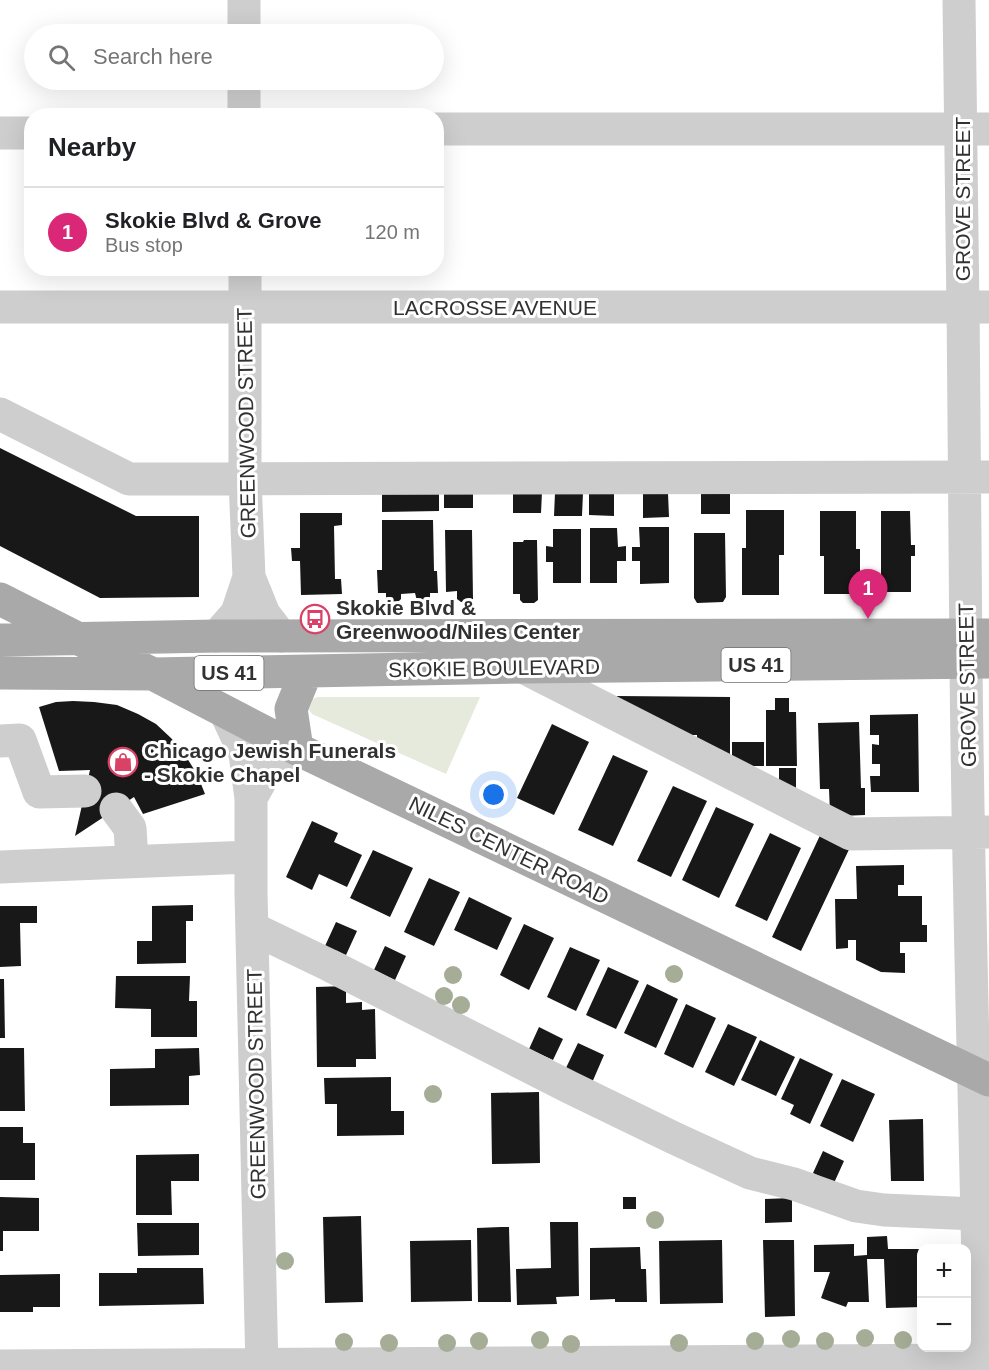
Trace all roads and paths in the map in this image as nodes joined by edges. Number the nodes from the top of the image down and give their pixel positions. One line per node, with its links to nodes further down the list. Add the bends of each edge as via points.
1 (244, 0): 3 (street)
2 (959, 0): 7 (street, GROVE STREET)
3 (244, 24)
4 (244, 90): 5 (street)
5 (244, 108)
6 (444, 129): 7 (street)
7 (975, 129): 13 (street, GROVE STREET)
8 (0, 133): 9 (street)
9 (24, 133)
10 (244, 276): 12 (street, GREENWOOD STREET)
11 (0, 307): 12 (street, LACROSSE AVENUE)
12 (245, 307): 13 (street, LACROSSE AVENUE); 16 (street, GREENWOOD STREET)
13 (976, 307): 15 (street, GROVE STREET)
14 (0, 414): 16 (street, via 129,479)
15 (977, 477): 16 (street); 23 (street, GROVE STREET)
16 (245, 479): 17 (street, GREENWOOD STREET)
17 (249, 577): 19 (street, GREENWOOD STREET, via 237,613); 20 (street, GREENWOOD STREET, via 264,614)
18 (0, 599): 21 (main road, NILES CENTER ROAD)
19 (217, 636): 20 (main road, SKOKIE BOULEVARD / US 41); 21 (main road, SKOKIE BOULEVARD / US 41)
20 (281, 636): 23 (main road, SKOKIE BOULEVARD / US 41)
21 (79, 639): 22 (main road, SKOKIE BOULEVARD / US 41); 27 (main road, NILES CENTER ROAD)
22 (0, 640)
23 (978, 649): 24 (main road, SKOKIE BOULEVARD / US 41); 34 (street, GROVE STREET)
24 (523, 667): 25 (main road, SKOKIE BOULEVARD / US 41); 34 (street, via 851,834)
25 (306, 672): 27 (main road, SKOKIE BOULEVARD / US 41); 30 (main road, via 291,710)
26 (0, 674): 27 (main road, SKOKIE BOULEVARD / US 41)
27 (153, 674): 28 (main road, NILES CENTER ROAD)
28 (226, 713): 30 (main road, NILES CENTER ROAD); 32 (street, GREENWOOD STREET, via 244,754)
29 (0, 741): 31 (street, via 20,740 39,792)
30 (297, 748): 32 (street, GREENWOOD STREET, via 266,771); 40 (main road, NILES CENTER ROAD)
31 (85, 791)
32 (251, 798): 35 (street, GREENWOOD STREET)
33 (116, 809): 36 (street, via 130,828)
34 (979, 832): 39 (street, GROVE STREET)
35 (250, 857): 36 (street); 38 (street, GREENWOOD STREET)
36 (132, 861): 37 (street)
37 (0, 867)
38 (252, 928): 41 (street, via 750,1173 856,1206); 45 (street, GREENWOOD STREET)
39 (980, 1003): 40 (street, GROVE STREET)
40 (982, 1076): 41 (street, GROVE STREET)
41 (976, 1214): 42 (street, GROVE STREET)
42 (984, 1291): 43 (street, GROVE STREET)
43 (980, 1365): 45 (street)
44 (0, 1366): 45 (street)
45 (262, 1367)

